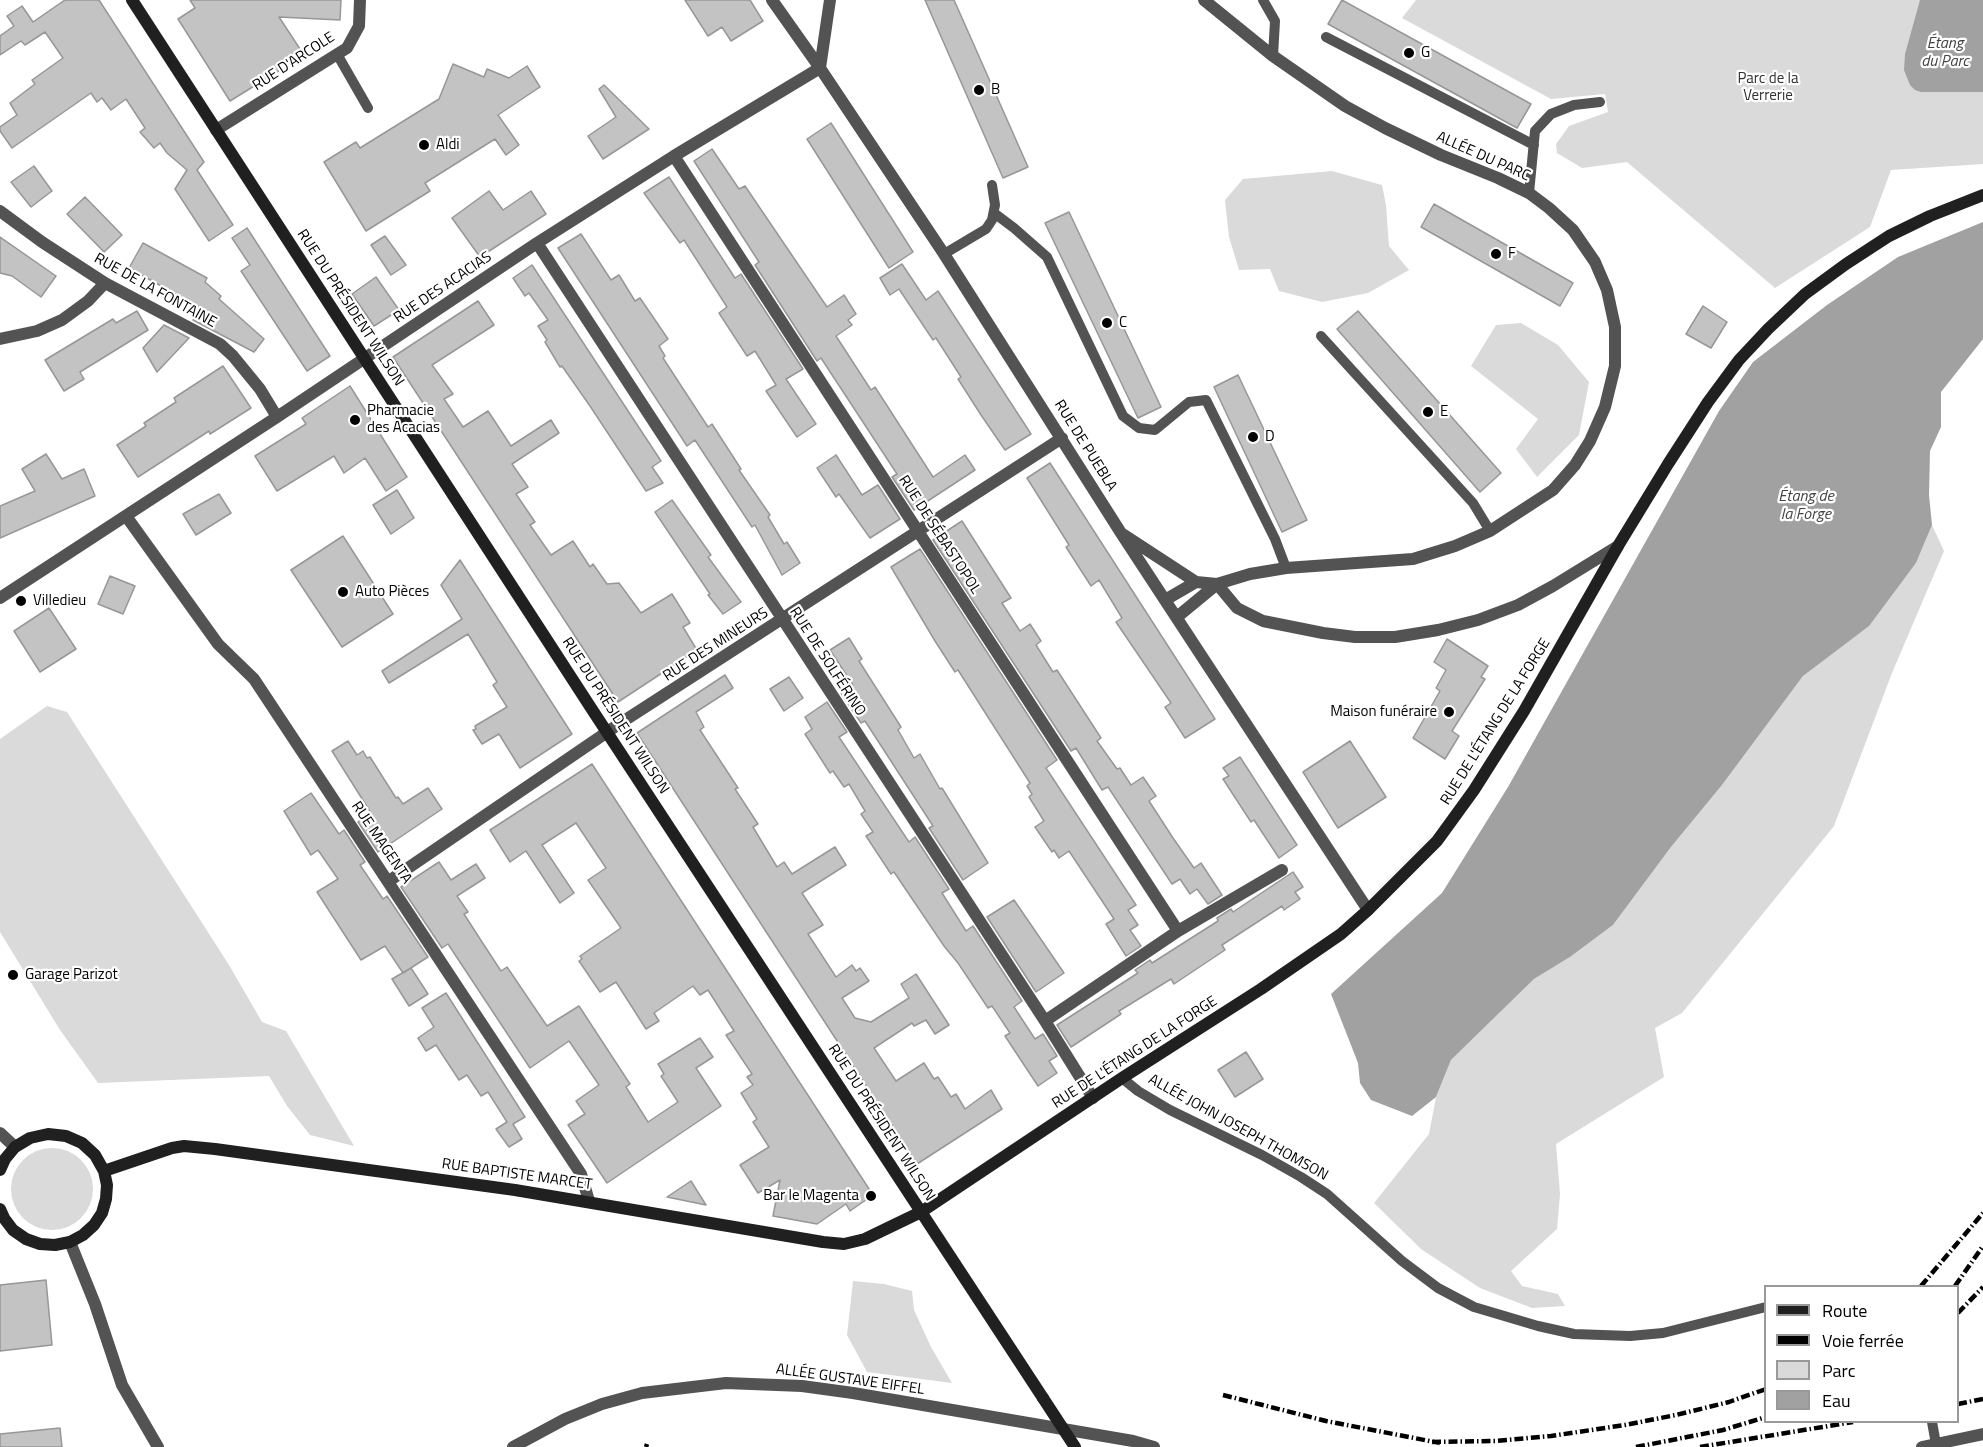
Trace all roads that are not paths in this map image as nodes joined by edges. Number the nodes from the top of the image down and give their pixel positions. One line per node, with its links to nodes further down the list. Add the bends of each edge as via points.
1 (132, 0): 13 (street, RUE DU PRÉSIDENT WILSON)
2 (360, 0): 8 (street, RUE D'ARCOLE, via 359,26 347,48)
3 (772, 0): 10 (street, RUE DE PUEBLA)
4 (830, 0): 10 (street)
5 (1204, 0): 9 (street, ALLÉE DU PARC)
6 (1263, 0): 9 (lane, via 1275,21)
7 (1326, 37): 14 (lane)
8 (337, 54): 12 (lane); 13 (street, RUE D'ARCOLE)
9 (1273, 56): 17 (street, ALLÉE DU PARC, via 1385,129)
10 (820, 68): 15 (street, RUE DES ACACIAS); 22 (street, RUE DE PUEBLA)
11 (1600, 102): 14 (lane, via 1574,105 1551,114 1535,131)
12 (368, 108)
13 (216, 130): 26 (street, RUE DU PRÉSIDENT WILSON)
14 (1534, 145): 17 (lane)
15 (674, 156): 21 (street, RUE DES ACACIAS); 30 (street, RUE DE SÉBASTOPOL)
16 (992, 185): 20 (lane)
17 (1529, 193): 31 (street, ALLÉE DU PARC, via 1573,231 1595,262 1607,290 1615,327 1615,366 1605,407 1575,465 1553,490)
18 (1983, 195): 33 (street, RUE DE L'ÉTANG DE LA FORGE, via 1889,236 1805,294 1768,329 1708,402)
19 (0, 211): 23 (street, RUE DE LA FONTAINE)
20 (994, 213): 22 (lane, via 986,229); 34 (lane, via 1047,257 1123,416 1139,428 1155,430 1189,402 1206,400)
21 (537, 243): 26 (street, RUE DES ACACIAS); 40 (street, RUE DE SOLFÉRINO)
22 (944, 254): 28 (street, RUE DE PUEBLA)
23 (105, 283): 25 (street, via 63,320 37,331); 27 (street, RUE DE LA FONTAINE, via 220,344 260,389)
24 (1321, 336): 31 (lane, via 1473,503)
25 (0, 339)
26 (365, 358): 27 (street, RUE DES ACACIAS); 41 (street, RUE DU PRÉSIDENT WILSON)
27 (277, 417): 29 (street, RUE DES ACACIAS)
28 (1062, 438): 30 (street, RUE DES MINEURS); 32 (street, RUE DE PUEBLA)
29 (126, 516): 37 (street, RUE DES ACACIAS); 43 (street, RUE MAGENTA, via 218,644 254,679)
30 (918, 531): 40 (street, RUE DES MINEURS); 45 (street, RUE DE SÉBASTOPOL)
31 (1490, 531): 34 (street, ALLÉE DU PARC, via 1413,559)
32 (1121, 533): 35 (street, ALLÉE DU PARC); 38 (street, RUE DE PUEBLA)
33 (1618, 546): 36 (street, via 1518,605 1478,620 1395,637 1355,637 1263,621 1237,608); 44 (street, RUE DE L'ÉTANG DE LA FORGE, via 1474,790 1437,841)
34 (1286, 568): 36 (street, ALLÉE DU PARC)
35 (1196, 582): 36 (street, ALLÉE DU PARC); 38 (street)
36 (1217, 584): 39 (street, ALLÉE DU PARC)
37 (0, 598)
38 (1165, 600): 39 (street, RUE DE PUEBLA)
39 (1177, 617): 44 (street, RUE DE PUEBLA)
40 (782, 621): 41 (street, RUE DES MINEURS); 46 (street, RUE DE SOLFÉRINO)
41 (607, 733): 43 (street, RUE DES MINEURS); 55 (street, RUE DU PRÉSIDENT WILSON)
42 (1282, 870): 45 (street)
43 (389, 881): 53 (street, RUE MAGENTA, via 581,1174)
44 (1368, 910): 47 (street, RUE DE L'ÉTANG DE LA FORGE, via 1341,934 1261,989)
45 (1178, 932): 46 (street)
46 (1045, 1021): 48 (street, RUE DE SOLFÉRINO)
47 (1122, 1077): 48 (street, RUE DE L'ÉTANG DE LA FORGE); 57 (lane, ALLÉE JOHN JOSEPH THOMSON, via 1170,1110 1301,1177 1327,1194 1402,1261 1474,1307 1574,1334 1630,1336 1663,1333)
48 (1093, 1098): 55 (street, RUE DE L'ÉTANG DE LA FORGE)
49 (0, 1133): 50 (street)
50 (15, 1147): 51 (street); 52 (street, via 48,1134 66,1136 82,1143)
51 (0, 1170)
52 (104, 1170): 53 (street, RUE BAPTISTE MARCET, via 190,1146); 56 (street, via 107,1185 102,1213 94,1226)
53 (590, 1201): 55 (street, RUE BAPTISTE MARCET, via 844,1244 865,1239)
54 (0, 1209): 56 (street, via 13,1230 26,1239 48,1244)
55 (921, 1212): 63 (street, RUE DU PRÉSIDENT WILSON, bridge)
56 (70, 1242): 61 (street, via 122,1385)
57 (1764, 1308)
58 (1932, 1423): 60 (lane)
59 (1983, 1434): 60 (street)
60 (1936, 1444): 65 (street)
61 (158, 1447)
62 (513, 1447): 64 (street, ALLÉE GUSTAVE EIFFEL, via 565,1419 642,1393 746,1383 864,1395 1122,1438)
63 (1075, 1447)
64 (1154, 1447)
65 (1922, 1447)

